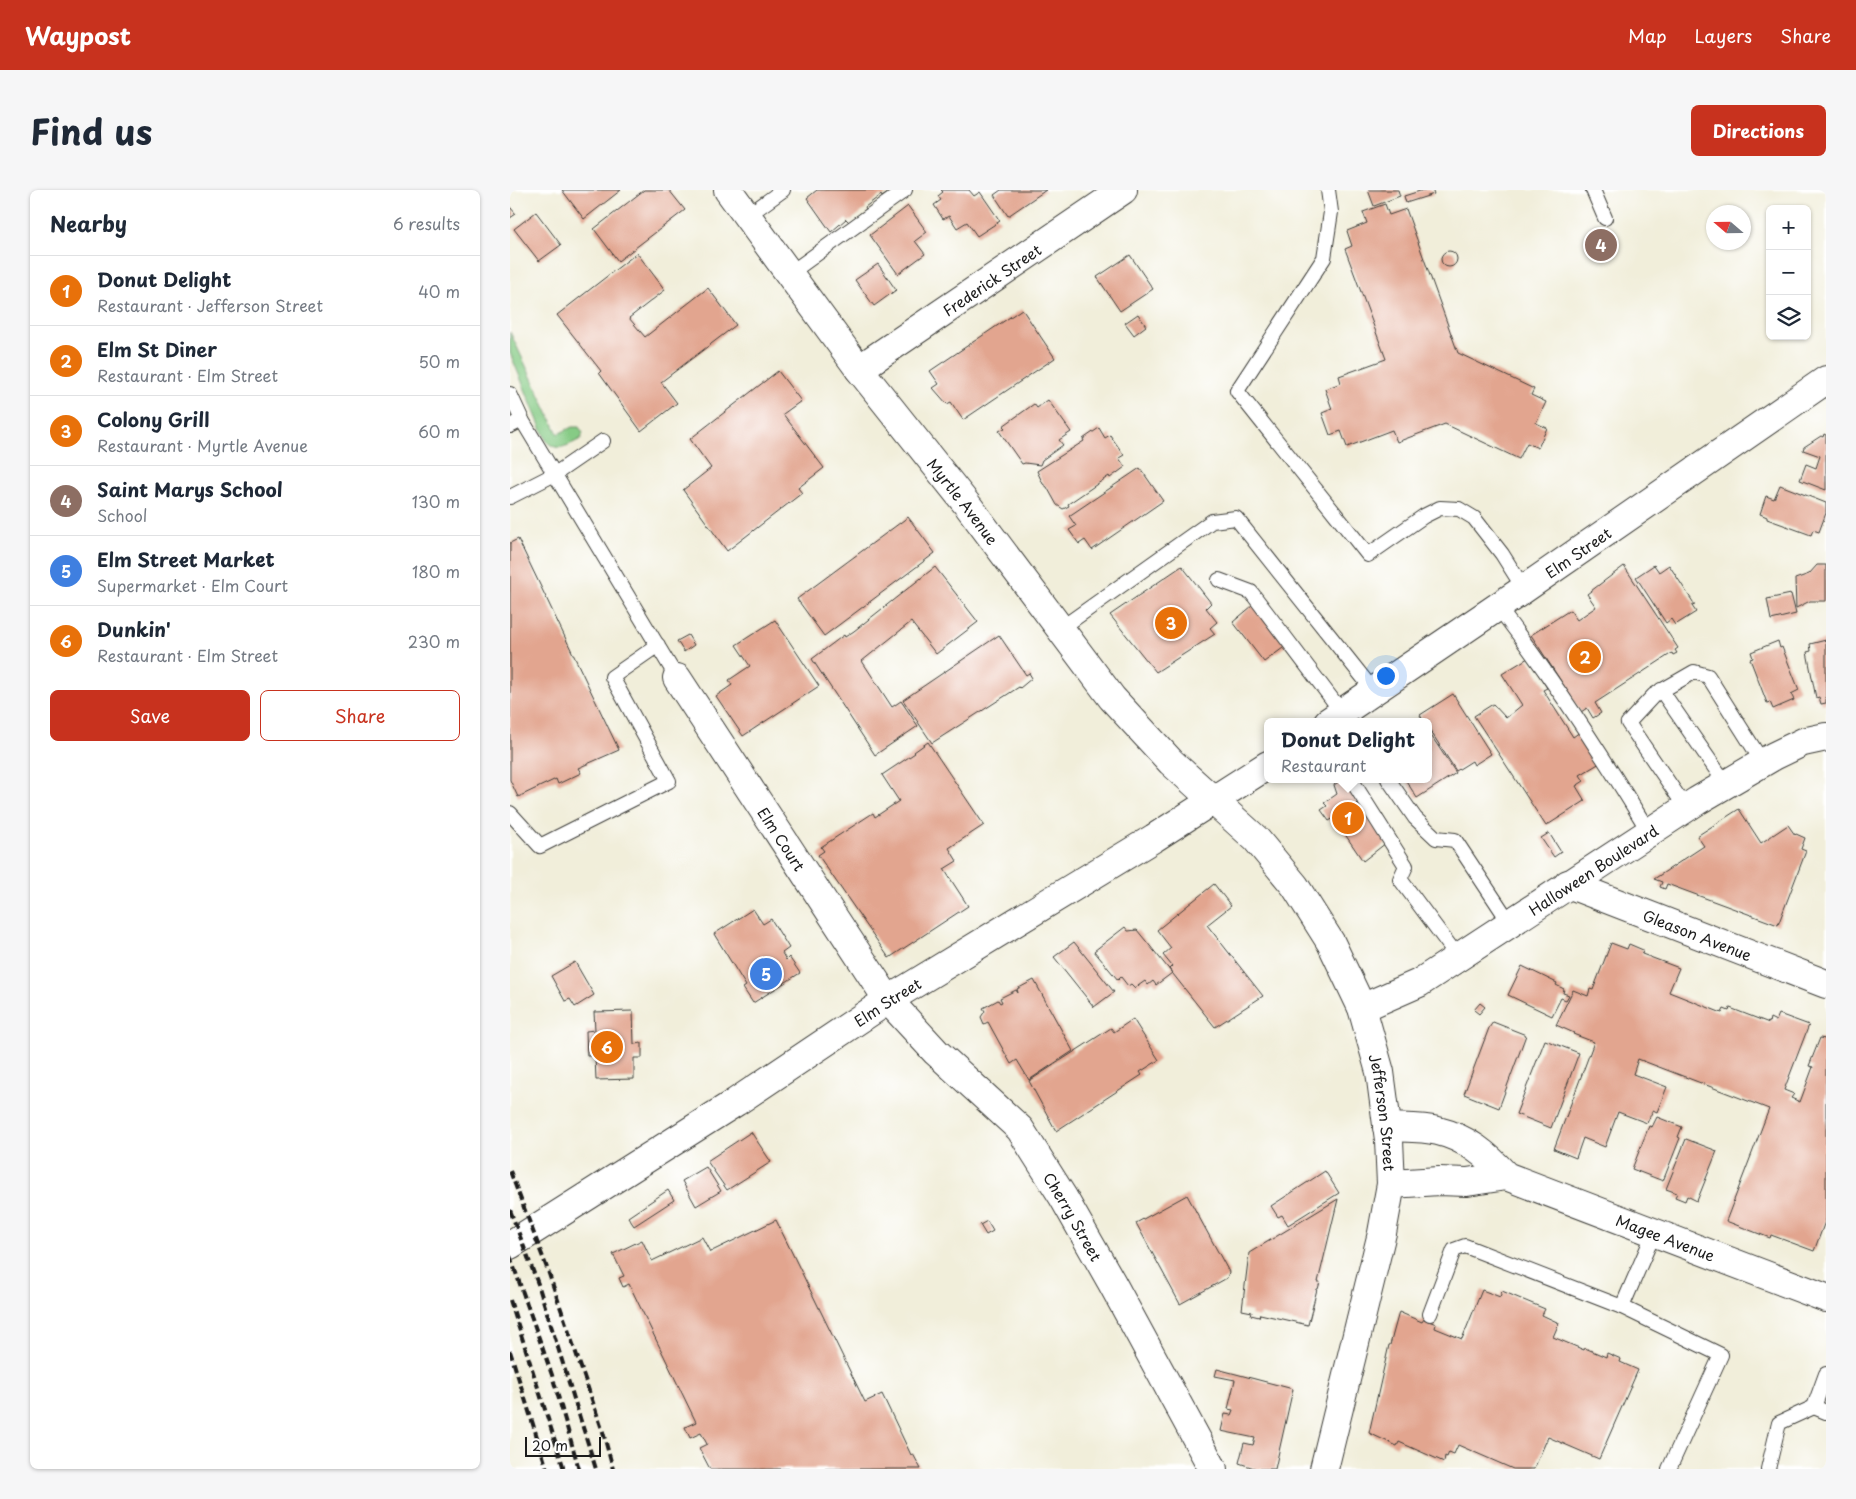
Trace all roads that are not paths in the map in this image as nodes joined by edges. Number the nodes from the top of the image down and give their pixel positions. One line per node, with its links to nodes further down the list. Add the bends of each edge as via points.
1 (728, 190): 7 (street, Myrtle Avenue)
2 (783, 190): 7 (lane)
3 (905, 190): 9 (lane)
4 (1123, 190): 10 (street, Frederick Street)
5 (1328, 190): 18 (lane, via 1331,212 1324,258 1237,391 1368,554 1440,508 1458,509 1474,518)
6 (1593, 190): 8 (lane)
7 (747, 216): 9 (street, Myrtle Avenue)
8 (1605, 218)
9 (789, 274): 10 (street, Myrtle Avenue)
10 (859, 369): 20 (street, Myrtle Avenue, via 969,506)
11 (1821, 388): 18 (street, Elm Street)
12 (510, 394): 13 (lane)
13 (516, 423): 15 (lane)
14 (603, 441): 15 (lane)
15 (554, 474): 16 (lane); 21 (lane)
16 (510, 496)
17 (1219, 580): 25 (lane, via 1251,592)
18 (1524, 589): 19 (street, Elm Street)
19 (1498, 607): 23 (street, Elm Street); 35 (lane, via 1609,765)
20 (1060, 629): 23 (lane, via 1212,521 1236,518); 32 (street, Myrtle Avenue, via 1112,698 1171,762)
21 (658, 646): 22 (lane); 34 (lane, via 612,677 669,781 540,846)
22 (677, 678): 40 (street, Elm Court)
23 (1373, 690): 25 (street, Elm Street)
24 (1661, 690): 27 (lane, via 1694,672 1708,676); 31 (lane); 33 (lane, via 1628,723)
25 (1339, 718)
26 (1826, 737): 27 (street, Halloween Boulevard, via 1803,742)
27 (1763, 763): 31 (street, Halloween Boulevard)
28 (1264, 768): 32 (street, Elm Street)
29 (1354, 783): 38 (lane, via 1406,866 1400,879)
30 (1391, 783): 37 (lane, via 1415,818 1436,838 1456,840)
31 (1726, 784): 33 (street, Halloween Boulevard)
32 (1213, 801): 40 (street, Elm Street); 41 (street, Jefferson Street, via 1256,839 1295,886 1331,943)
33 (1686, 808): 35 (street, Halloween Boulevard)
34 (510, 813)
35 (1649, 832): 36 (street, Halloween Boulevard)
36 (1568, 884): 37 (street, Halloween Boulevard); 39 (street, Gleason Avenue)
37 (1510, 923): 38 (street, Halloween Boulevard)
38 (1458, 957): 41 (street, Halloween Boulevard, via 1419,983)
39 (1826, 984)
40 (888, 1000): 46 (street, Elm Street, via 736,1102); 52 (street, Cherry Street, via 936,1052 1020,1129 1063,1197)
41 (1362, 1008): 42 (street, Jefferson Street, via 1380,1072)
42 (1387, 1127): 43 (street, Magee Avenue, via 1438,1131 1468,1143 1489,1157); 44 (street, Jefferson Street)
43 (1506, 1176): 44 (street, Magee Avenue, via 1467,1182); 45 (street, Magee Avenue)
44 (1390, 1184): 53 (street, Jefferson Street, via 1382,1233)
45 (1654, 1233): 47 (street, Magee Avenue); 48 (lane)
46 (510, 1245)
47 (1826, 1298)
48 (1622, 1307): 49 (lane, via 1465,1246 1454,1250); 54 (lane, via 1721,1355)
49 (1430, 1314)
50 (1826, 1374): 51 (lane)
51 (1820, 1409): 55 (lane, via 1779,1423)
52 (1213, 1469)
53 (1324, 1469)
54 (1669, 1469)
55 (1768, 1469)

